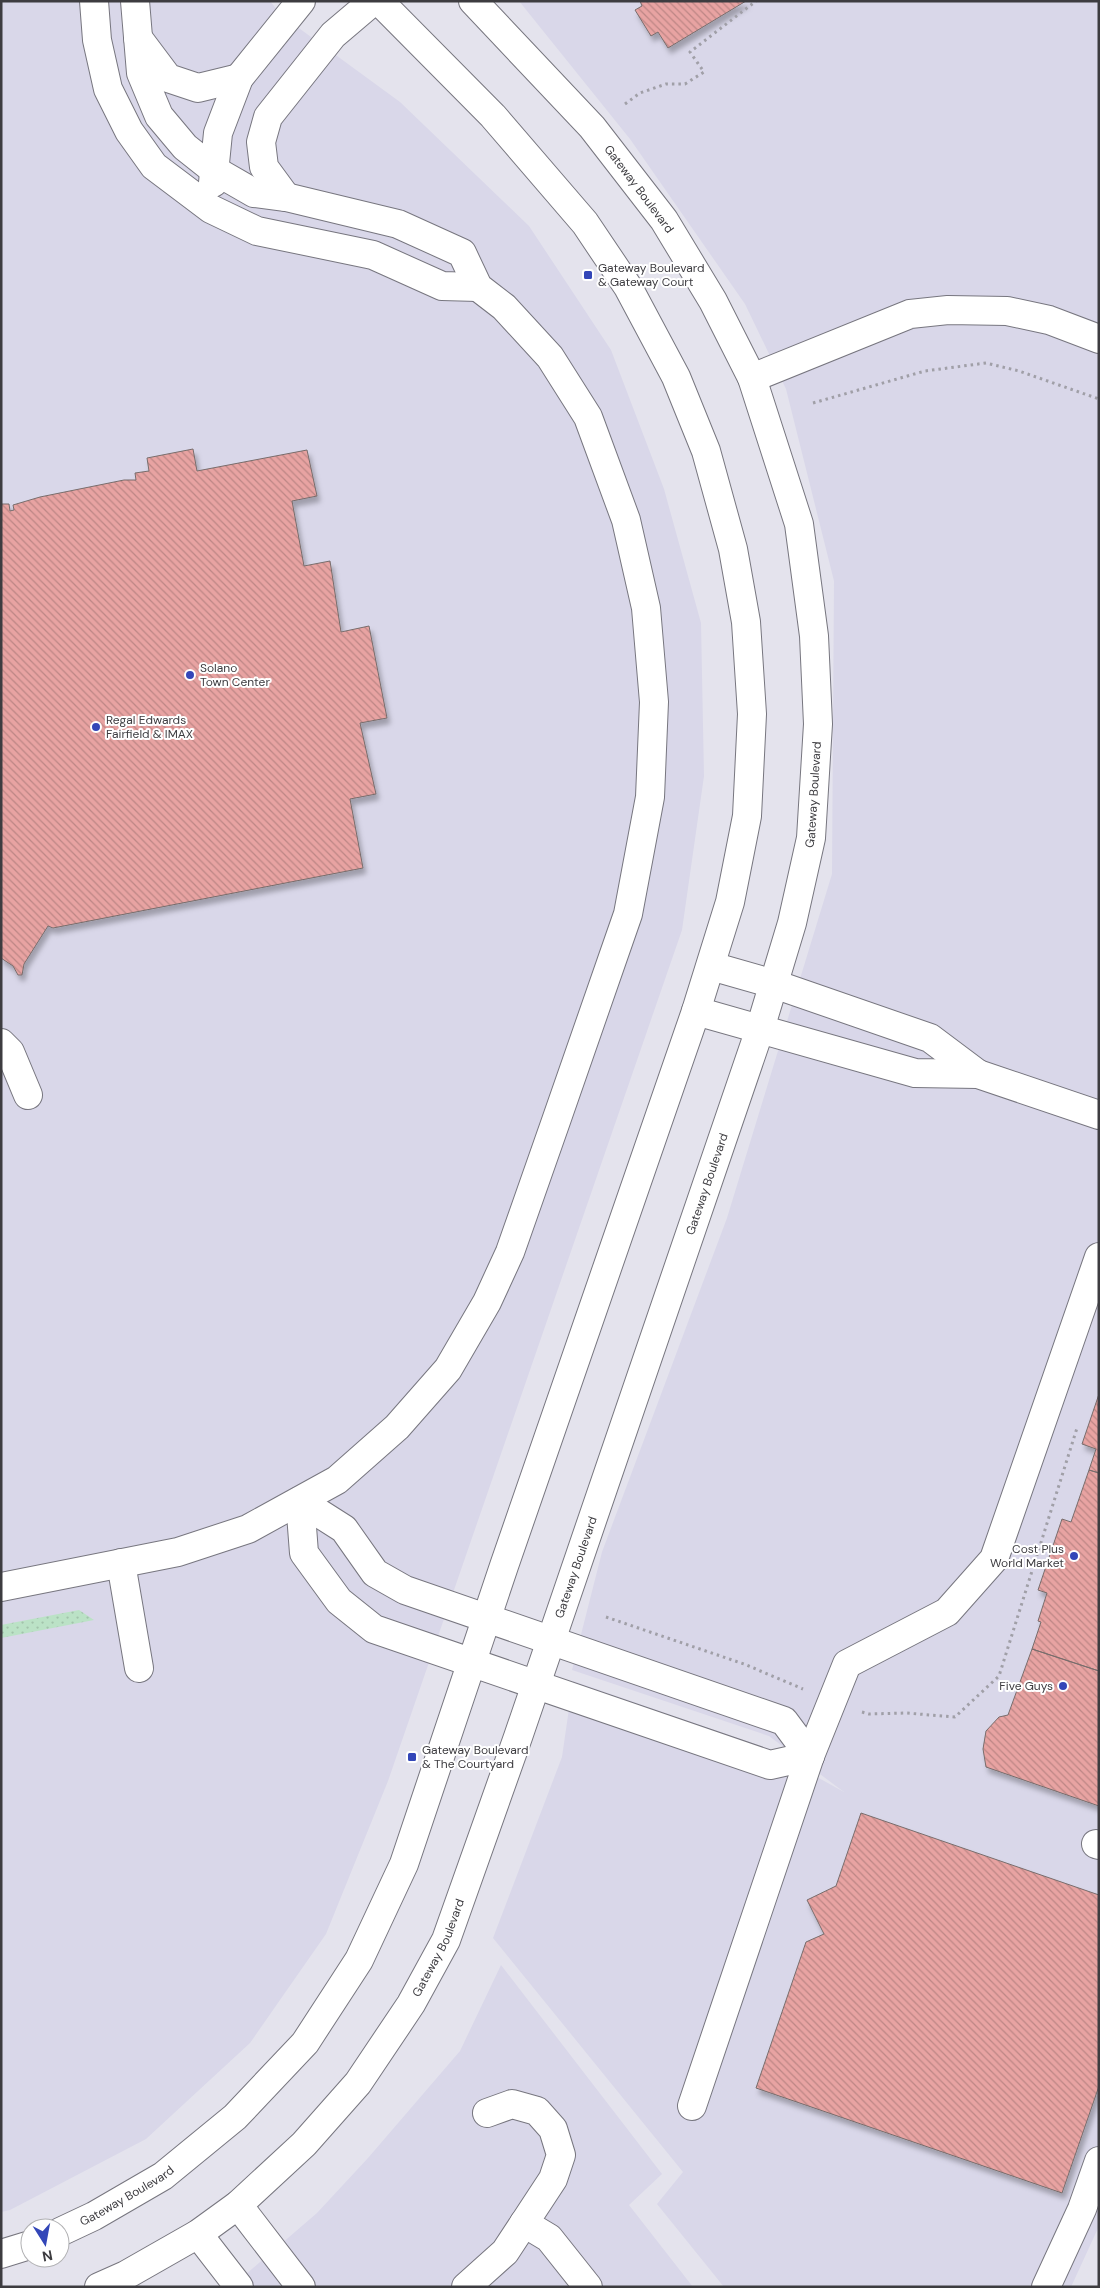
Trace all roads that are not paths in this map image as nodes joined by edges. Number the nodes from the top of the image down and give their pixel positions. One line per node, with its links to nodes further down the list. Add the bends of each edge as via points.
1 (94, 1): 11 (street, via 97,40 108,89 129,131 154,166)
2 (135, 1): 7 (street)
3 (301, 1): 8 (street)
4 (373, 1): 10 (street, via 333,35 268,117 262,142 264,167)
5 (378, 1): 15 (street, Gateway Boulevard, via 493,116 586,223 628,288 676,377 706,451 733,549 746,622 752,714 747,816 730,902)
6 (473, 1): 14 (street, Gateway Boulevard, via 592,127 664,220 712,301)
7 (136, 36): 8 (street, via 168,78 198,88); 9 (street, via 141,73 159,116 185,147)
8 (239, 78): 9 (street, via 218,133)
9 (214, 170): 10 (street, via 254,193); 11 (street)
10 (286, 197): 12 (street, via 398,224 438,242 462,254)
11 (212, 209): 12 (street, via 257,230 373,255 442,286)
12 (478, 287): 24 (street, via 504,307 550,357 588,417 626,520 646,608 654,702 650,797 628,914 513,1242 487,1302 448,1369 397,1427 337,1480)
13 (1099, 339): 14 (street, via 1049,320 1007,311 948,310 910,314)
14 (752, 378): 16 (street, Gateway Boulevard, via 799,524 814,636 818,724 811,838)
15 (711, 966): 16 (street); 17 (street, Gateway Boulevard)
16 (774, 984): 18 (street, Gateway Boulevard); 20 (street, via 930,1038)
17 (696, 1010): 18 (street); 27 (street, Gateway Boulevard)
18 (760, 1029): 20 (street, via 915,1073); 28 (street, Gateway Boulevard)
19 (1, 1043): 21 (street, via 10,1052)
20 (978, 1074): 22 (street)
21 (28, 1095)
22 (1099, 1115)
23 (1099, 1258): 32 (street, via 994,1559 947,1612 847,1664)
24 (300, 1501): 25 (street, via 248,1529 178,1552); 27 (street, via 344,1529 375,1573 405,1590); 29 (street, via 304,1552 339,1601 374,1629)
25 (120, 1563): 26 (street); 30 (street)
26 (1, 1587)
27 (486, 1618): 28 (street); 29 (street, Gateway Boulevard)
28 (551, 1640): 31 (street, Gateway Boulevard); 32 (street, via 784,1721)
29 (472, 1663): 31 (street); 38 (street, Gateway Boulevard, via 404,1864 359,1960 305,2042 235,2117 163,2176)
30 (139, 1668)
31 (536, 1685): 32 (street, via 770,1765); 36 (street, Gateway Boulevard, via 446,1940 411,2004 358,2083 304,2144)
32 (810, 1756): 33 (street)
33 (692, 2106)
34 (487, 2113): 37 (street, via 512,2104 537,2111 553,2129 561,2155 553,2179)
35 (1099, 2161): 47 (street, via 1082,2209)
36 (238, 2205): 39 (street, Gateway Boulevard); 44 (street)
37 (524, 2223): 45 (street, via 505,2252); 46 (street, via 549,2238)
38 (70, 2227)
39 (198, 2234): 42 (street, Gateway Boulevard); 43 (street)
40 (20, 2248): 41 (street)
41 (1, 2254)
42 (99, 2287)
43 (239, 2287)
44 (301, 2287)
45 (466, 2287)
46 (588, 2287)
47 (1046, 2287)

